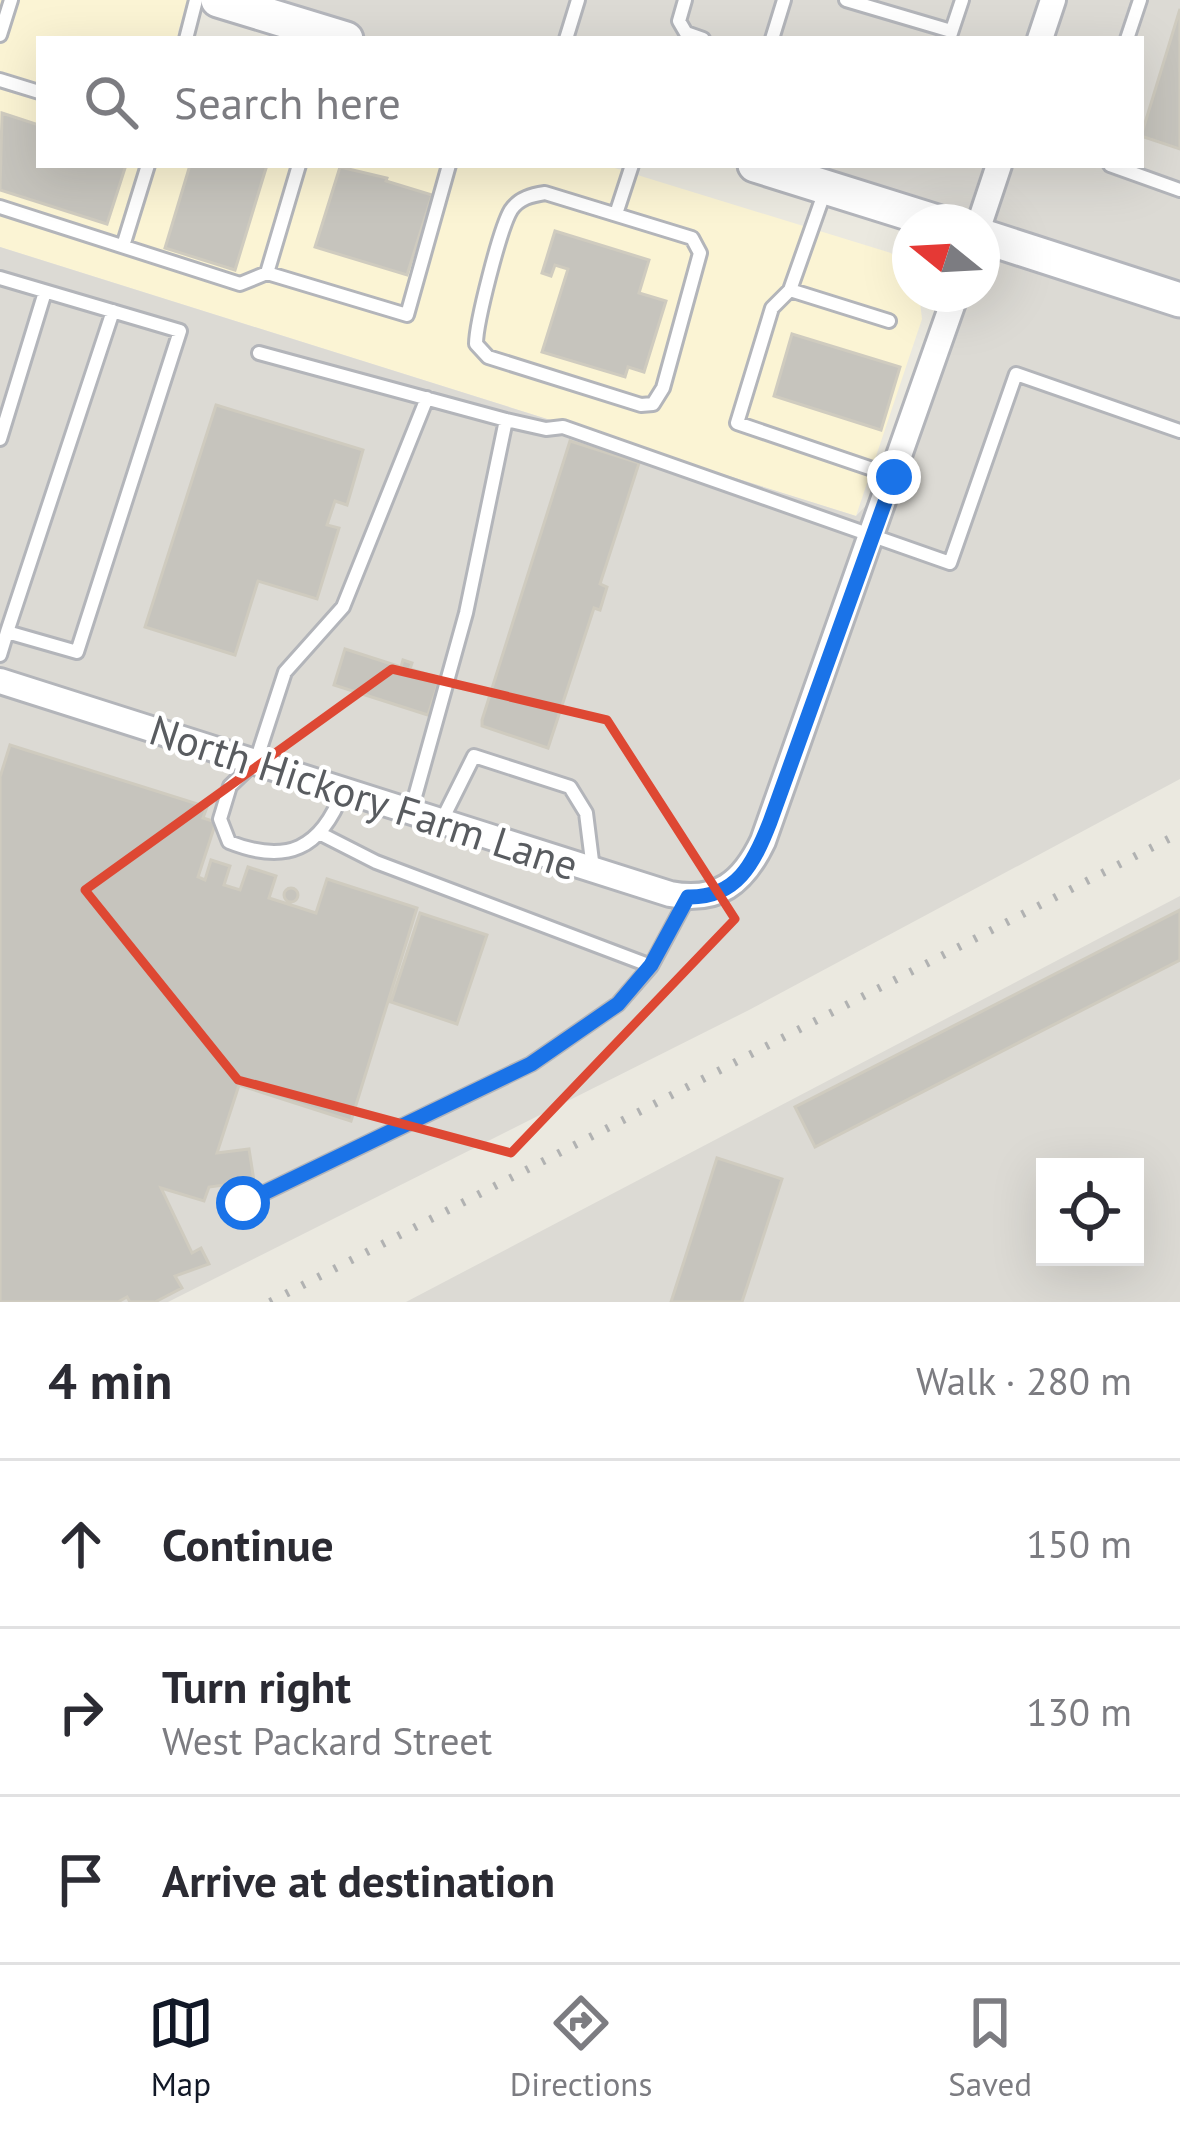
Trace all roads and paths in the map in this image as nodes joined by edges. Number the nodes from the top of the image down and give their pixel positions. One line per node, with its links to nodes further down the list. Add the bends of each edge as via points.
1 (11, 0): 11 (lane)
2 (196, 0): 13 (lane)
3 (218, 0): 14 (main road)
4 (578, 0): 15 (lane)
5 (685, 0): 16 (lane, via 679,21)
6 (784, 0): 17 (lane)
7 (846, 0): 12 (lane)
8 (962, 0): 12 (lane)
9 (1053, 0): 18 (street)
10 (1140, 0): 19 (lane)
11 (1, 31)
12 (950, 35)
13 (187, 36)
14 (336, 36)
15 (567, 36)
16 (694, 36)
17 (773, 36)
18 (1041, 36)
19 (1128, 36)
20 (0, 80): 21 (lane)
21 (36, 91)
22 (147, 168): 36 (lane)
23 (298, 168): 37 (lane)
24 (448, 168): 37 (lane, via 407,315)
25 (631, 168): 34 (lane)
26 (765, 168): 29 (main road)
27 (998, 168): 31 (street)
28 (1118, 168): 30 (lane)
29 (826, 187): 33 (main road); 39 (lane)
30 (1180, 190)
31 (986, 204)
32 (0, 207): 36 (lane)
33 (892, 208)
34 (616, 214): 34 (lane, via 545,193 511,210 476,344 488,357 653,404 700,253 692,238)
35 (1000, 242): 41 (main road)
36 (122, 246): 37 (lane, via 240,284)
37 (266, 273)
38 (0, 278): 40 (lane)
39 (790, 290): 44 (lane); 50 (lane, via 772,308 737,422)
40 (45, 292): 42 (lane); 49 (lane)
41 (1180, 300)
42 (112, 311): 52 (lane); 52 (lane, via 180,332 98,588 76,652)
43 (950, 312): 50 (street)
44 (889, 321)
45 (259, 353): 46 (lane)
46 (427, 398): 47 (lane); 55 (lane, via 343,608 285,672)
47 (506, 420): 51 (lane, via 562,427); 57 (lane, via 466,613)
48 (1180, 431): 51 (lane, via 1016,374 950,563)
49 (0, 439)
50 (894, 477): 51 (street)
51 (873, 533): 61 (street, North Hickory Farm Lane, via 753,862 730,888)
52 (8, 632): 53 (lane)
53 (0, 655)
54 (0, 681): 55 (street, North Hickory Farm Lane)
55 (256, 761): 56 (street, North Hickory Farm Lane); 59 (lane, via 230,787 220,819 229,842 260,854 288,852)
56 (343, 791): 57 (street, North Hickory Farm Lane); 59 (lane)
57 (410, 812): 58 (street, North Hickory Farm Lane)
58 (441, 822): 60 (street, North Hickory Farm Lane); 60 (lane, via 474,756 570,788 586,813)
59 (321, 834): 62 (lane)
60 (593, 870): 61 (street, North Hickory Farm Lane)
61 (688, 897): 62 (lane)
62 (651, 965): 63 (lane, via 618,1004 531,1064)
63 (243, 1203)

